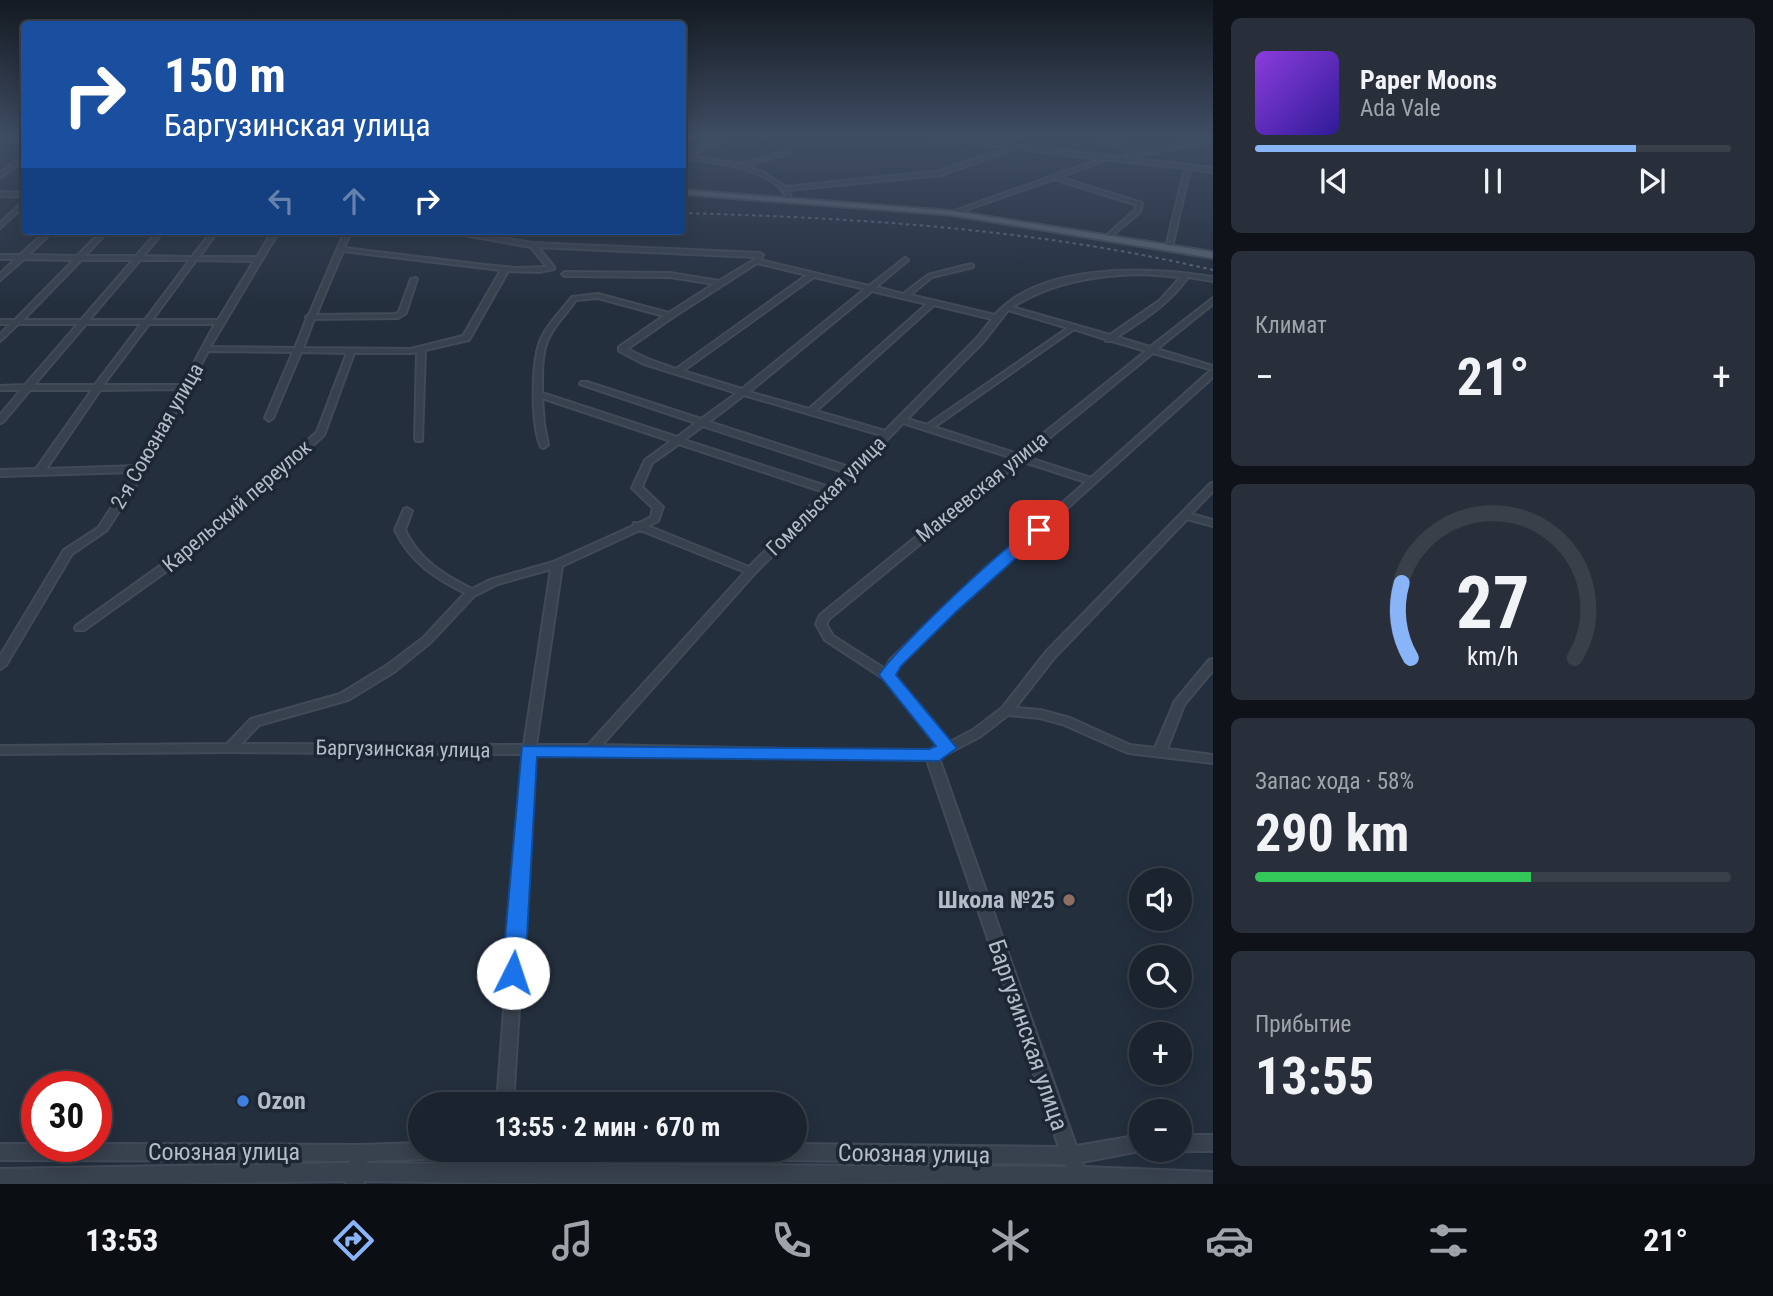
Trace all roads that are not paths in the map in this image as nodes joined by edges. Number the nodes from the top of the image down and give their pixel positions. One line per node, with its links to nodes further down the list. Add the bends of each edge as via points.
1 (686, 192): 8 (main road)
2 (786, 192): 8 (street)
3 (1011, 192): 10 (street)
4 (1103, 192): 19 (street, via 1140,204)
5 (1182, 192): 21 (street)
6 (0, 194): 7 (street)
7 (21, 195)
8 (789, 200): 10 (main road)
9 (21, 206): 11 (street)
10 (952, 213): 19 (main road)
11 (0, 226)
12 (46, 235): 25 (street)
13 (101, 235): 28 (street)
14 (158, 235): 29 (street)
15 (212, 235): 26 (street)
16 (274, 235): 30 (street, 2-я Союзная улица)
17 (346, 235): 22 (street)
18 (470, 235): 20 (street)
19 (1109, 236): 21 (main road)
20 (533, 245): 27 (street); 33 (street, via 552,268)
21 (1169, 247): 23 (main road)
22 (340, 248): 33 (street); 47 (street)
23 (1213, 255)
24 (0, 257): 25 (street)
25 (22, 258): 28 (street); 37 (street)
26 (195, 258): 29 (street); 30 (street); 50 (street)
27 (758, 258): 35 (street); 40 (street)
28 (79, 259): 29 (street); 52 (street)
29 (137, 259): 49 (street)
30 (259, 259): 53 (street, 2-я Союзная улица)
31 (905, 260): 41 (street)
32 (971, 266): 42 (street, via 930,276)
33 (505, 270): 58 (street, via 466,338)
34 (565, 274): 40 (street, via 670,275)
35 (813, 274): 41 (street); 63 (street)
36 (1185, 275): 39 (street, Гомельская улица); 45 (street, Гомельская улица, via 1085,275); 56 (street, via 1145,315)
37 (0, 278)
38 (414, 279): 47 (street, via 402,313)
39 (1213, 279)
40 (719, 283): 46 (street)
41 (872, 288): 42 (street); 70 (street)
42 (905, 296): 44 (street)
43 (1213, 300): 61 (street, Макеевская улица)
44 (932, 303): 48 (street); 72 (street)
45 (1006, 307): 48 (street, Гомельская улица); 54 (street)
46 (670, 315): 63 (street, via 622,349); 71 (street, via 598,296 574,298 542,343)
47 (310, 317): 59 (street)
48 (996, 318): 75 (street, Гомельская улица, via 981,340)
49 (83, 321): 50 (street); 52 (street); 66 (street)
50 (146, 321): 53 (street); 69 (street)
51 (0, 322): 52 (street)
52 (16, 322): 55 (street)
53 (220, 322): 57 (street, 2-я Союзная улица)
54 (1071, 329): 56 (street); 77 (street)
55 (0, 339)
56 (1109, 339): 61 (street)
57 (206, 349): 59 (street); 67 (street, 2-я Союзная улица)
58 (421, 350): 60 (street); 79 (street)
59 (295, 351): 60 (street); 73 (street)
60 (351, 351): 97 (street, Карельский переулок, via 321,433 199,543)
61 (1152, 351): 62 (street); 82 (street, Макеевская улица)
62 (1213, 368)
63 (678, 371): 70 (street)
64 (1213, 373): 87 (street)
65 (584, 384): 76 (street)
66 (30, 387): 68 (street); 69 (street); 74 (street)
67 (186, 387): 69 (street); 83 (street, 2-я Союзная улица)
68 (0, 388)
69 (97, 388): 85 (street)
70 (745, 391): 72 (street); 76 (street)
71 (541, 395): 80 (street); 81 (street, via 538,430)
72 (812, 410): 78 (street)
73 (269, 418)
74 (0, 420)
75 (903, 420): 77 (street); 78 (street, Гомельская улица)
76 (703, 422): 80 (street); 84 (street)
77 (929, 427): 82 (street)
78 (887, 434): 84 (street, Гомельская улица)
79 (419, 439)
80 (680, 440): 89 (street); 93 (street, via 648,462 637,488 657,507 655,519)
81 (544, 444)
82 (1018, 457): 87 (street); 100 (street, Макеевская улица, via 824,617 821,624 829,638)
83 (141, 470): 85 (street); 99 (street, 2-я Союзная улица, via 102,530 68,552)
84 (852, 471): 89 (street, Гомельская улица)
85 (39, 472): 86 (street)
86 (0, 473)
87 (1092, 481): 100 (street, via 951,607)
88 (1213, 486): 91 (street, Баргузинская улица)
89 (831, 491): 95 (street, Гомельская улица)
90 (407, 511): 96 (street, via 400,530 417,559 441,578)
91 (1185, 515): 92 (street); 101 (street, Баргузинская улица, via 1050,655)
92 (1213, 523)
93 (638, 525): 94 (street); 95 (street)
94 (557, 564): 96 (street, via 494,582); 106 (street)
95 (751, 570): 105 (street, Гомельская улица)
96 (473, 593): 102 (street, via 427,640 390,669 344,697 255,722)
97 (80, 628)
98 (1213, 663): 107 (street, via 1179,704)
99 (0, 664)
100 (887, 675): 103 (street)
101 (1006, 711): 103 (street, Баргузинская улица); 107 (street, via 1040,714 1128,749)
102 (230, 748): 104 (street, Баргузинская улица); 106 (street, Баргузинская улица)
103 (948, 748): 108 (street, Баргузинская улица)
104 (0, 750)
105 (591, 750): 106 (street, Баргузинская улица); 108 (street, Баргузинская улица)
106 (528, 751): 110 (street)
107 (1159, 752): 109 (street)
108 (932, 756): 118 (street, Баргузинская улица)
109 (1213, 759)
110 (506, 1092)
111 (1192, 1143): 112 (street)
112 (1213, 1143)
113 (1129, 1145): 118 (street, Союзная улица)
114 (408, 1151): 117 (street, Союзная улица)
115 (0, 1152): 117 (street, Союзная улица)
116 (807, 1152): 118 (street, Союзная улица)
117 (360, 1153): 123 (street)
118 (1070, 1156): 121 (street, Баргузинская улица)
119 (502, 1162): 120 (street)
120 (501, 1174): 121 (street, Союзная улица); 123 (street, Союзная улица)
121 (1078, 1176): 124 (street, Союзная улица)
122 (0, 1178): 123 (street, Союзная улица)
123 (356, 1178)
124 (1213, 1181)

